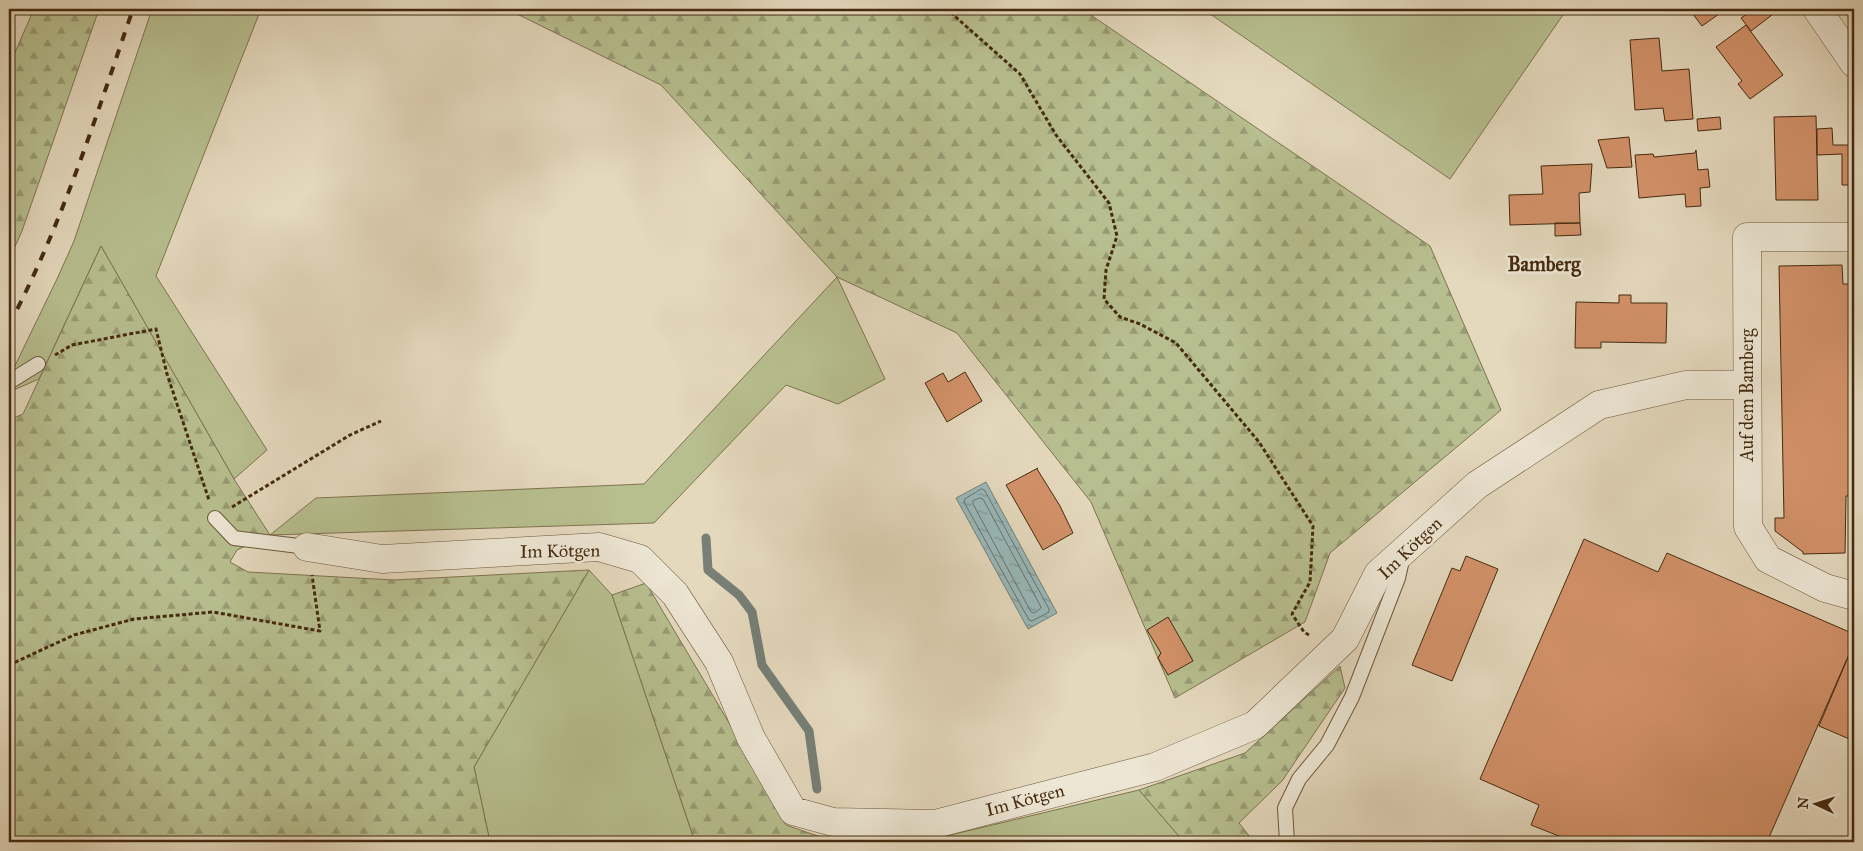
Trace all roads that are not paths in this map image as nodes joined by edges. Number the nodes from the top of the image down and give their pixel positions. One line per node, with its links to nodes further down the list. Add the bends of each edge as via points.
1 (1817, 9): 2 (street)
2 (1854, 63)
3 (1854, 237): 6 (street, Auf dem Bamberg, via 1747,237)
4 (38, 364): 5 (lane)
5 (9, 382)
6 (1747, 385): 9 (street, Im Kötgen, via 1686,385 1599,405 1477,485); 10 (street, Auf dem Bamberg, via 1748,527 1768,559 1826,588)
7 (215, 518): 8 (lane, via 234,538)
8 (307, 547): 9 (street, Im Kötgen, via 382,559 599,547 640,559 675,594 719,662 751,738 793,811 833,822 935,824 1155,766 1255,724 1345,639 1378,574)
9 (1404, 550): 11 (lane, via 1398,578 1352,697 1327,746 1299,779 1285,808)
10 (1854, 596)
11 (1287, 842)

